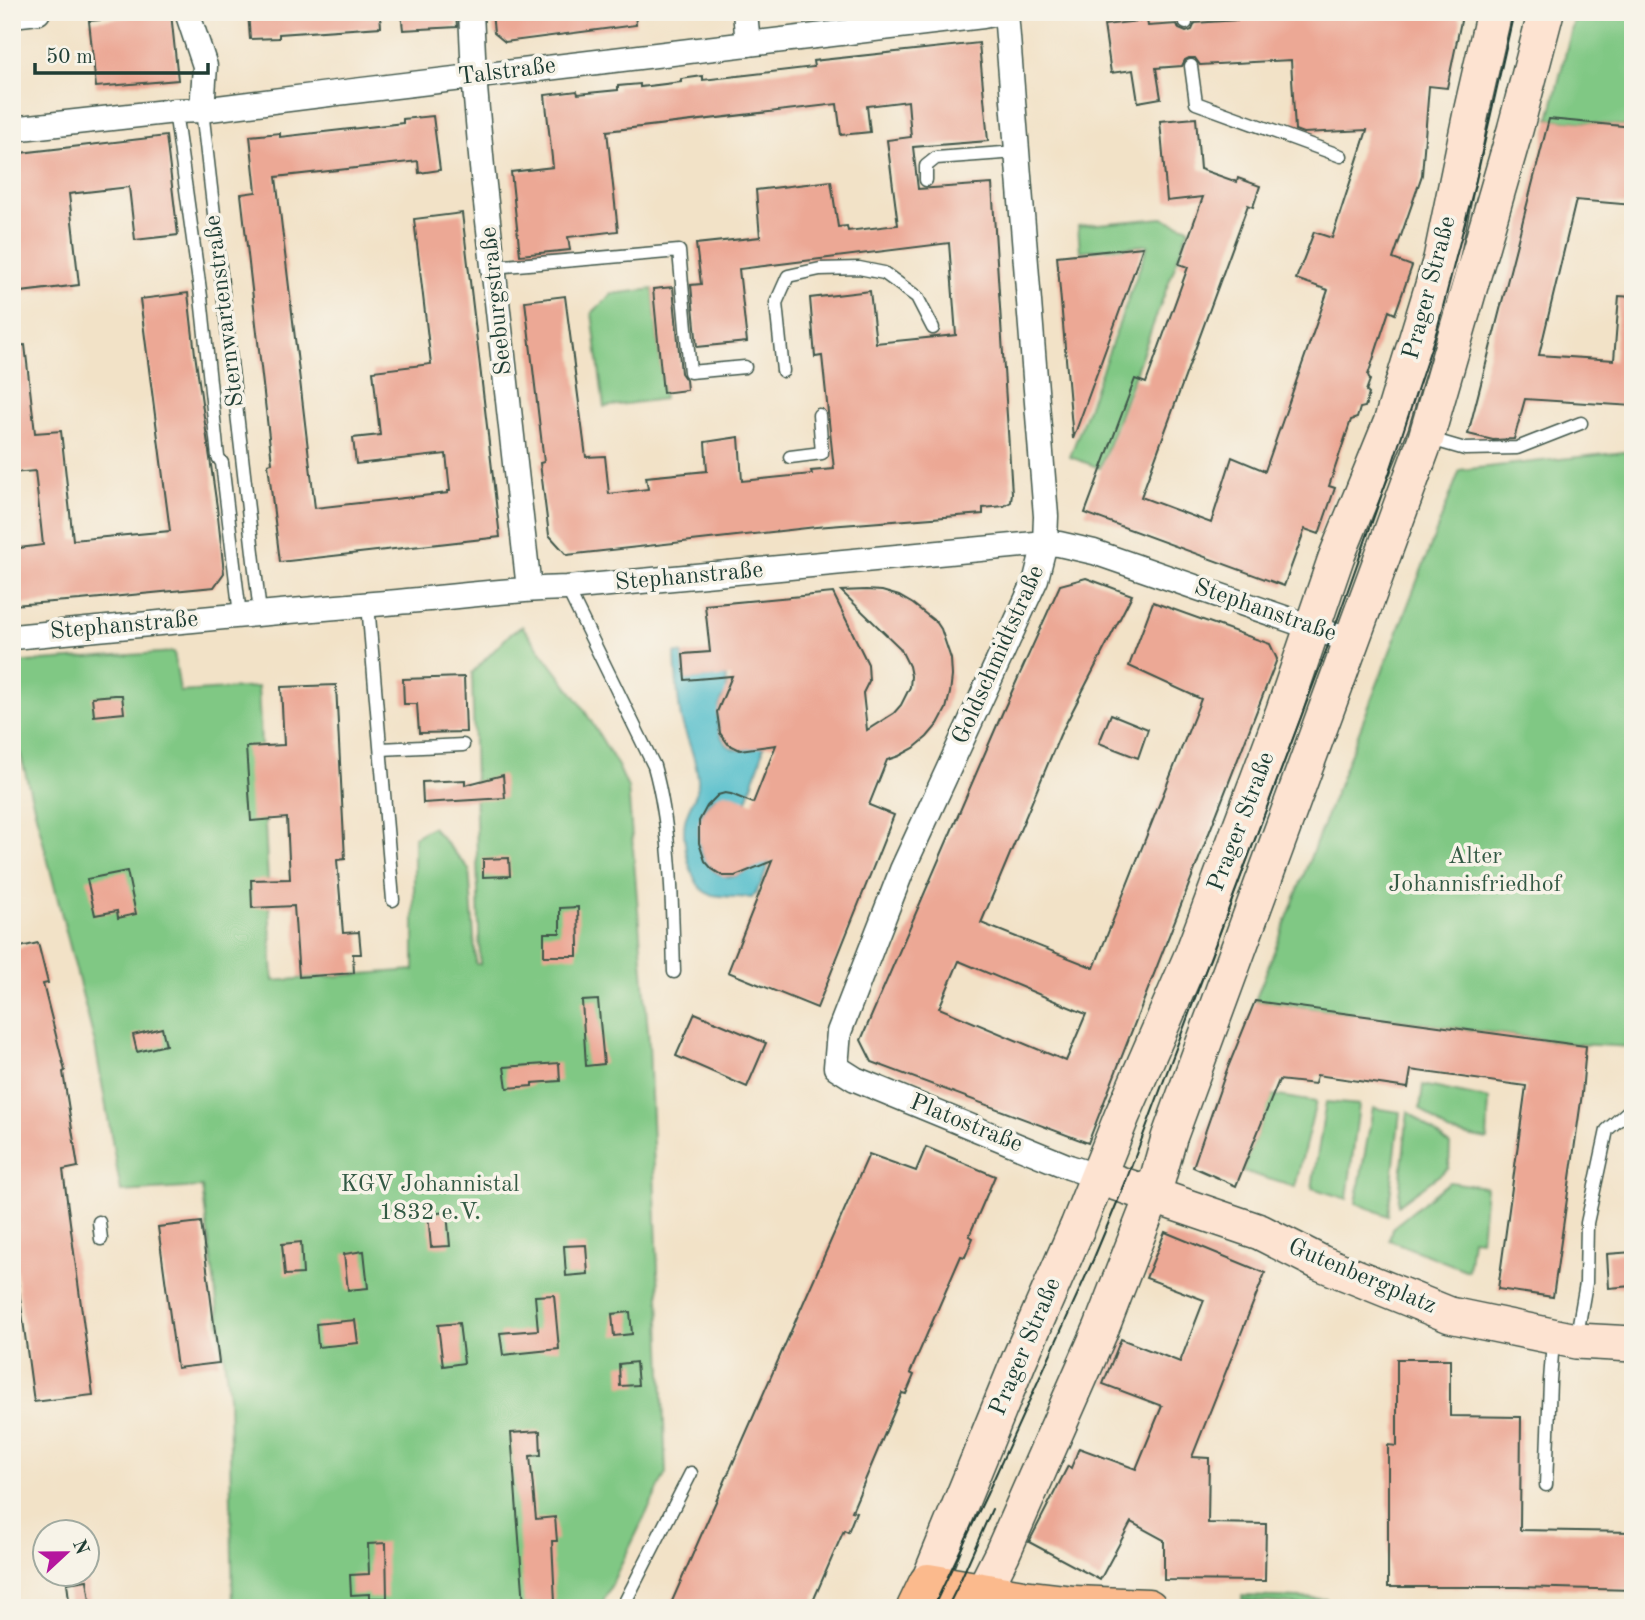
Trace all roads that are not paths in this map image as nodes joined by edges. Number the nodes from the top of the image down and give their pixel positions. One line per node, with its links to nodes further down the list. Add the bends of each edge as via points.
1 (38, 12): 8 (street)
2 (187, 12): 12 (street, Sternwartenstraße, via 205,66)
3 (471, 12): 11 (street, Seeburgstraße)
4 (745, 12): 9 (street)
5 (1004, 12): 9 (street, Talstraße); 15 (street, Goldschmidtstraße)
6 (1494, 12): 31 (main road, Prager Straße, via 1441,259 1391,424)
7 (1546, 12): 24 (main road, Prager Straße)
8 (12, 15)
9 (748, 44): 11 (street, Talstraße)
10 (1191, 66): 16 (lane, via 1196,103)
11 (474, 76): 12 (street, Talstraße); 18 (street, Seeburgstraße)
12 (202, 110): 13 (street, Talstraße); 30 (lane, Sternwartenstraße)
13 (175, 111): 14 (street, Talstraße); 30 (lane, Sternwartenstraße, via 218,457)
14 (12, 128)
15 (1017, 152): 17 (lane, via 936,158 926,166); 26 (street, Goldschmidtstraße)
16 (1341, 156)
17 (926, 180)
18 (493, 267): 20 (lane, via 679,251 690,372); 28 (street, Seeburgstraße)
19 (933, 328): 21 (lane, via 917,297 884,273 820,269 788,276 776,303)
20 (745, 367)
21 (783, 370)
22 (819, 415): 25 (lane, via 822,453)
23 (1581, 423): 24 (lane, via 1517,448 1465,449)
24 (1426, 438): 33 (main road, Prager Straße)
25 (790, 457)
26 (1045, 543): 27 (street, Stephanstraße); 31 (street, Stephanstraße, via 1094,551); 38 (street, Goldschmidtstraße, via 1036,579 902,870 839,1032)
27 (567, 588): 28 (street, Stephanstraße); 37 (lane, via 654,766 662,792)
28 (529, 589): 29 (street, Stephanstraße)
29 (368, 604): 30 (street, Stephanstraße); 35 (lane)
30 (250, 614): 32 (street, Stephanstraße)
31 (1312, 628): 33 (street, Stephanstraße); 40 (main road, Prager Straße, via 1192,953)
32 (12, 637)
33 (1351, 641): 41 (main road, Prager Straße, via 1169,1138)
34 (463, 745): 35 (lane)
35 (380, 748): 36 (lane)
36 (393, 900)
37 (674, 972)
38 (836, 1067): 40 (street, Platostraße, via 855,1079)
39 (1633, 1107): 44 (lane, via 1607,1130 1587,1223 1586,1283)
40 (1099, 1177): 41 (main road, Gutenbergplatz); 48 (main road, Prager Straße)
41 (1153, 1195): 44 (main road, Gutenbergplatz, via 1260,1232 1321,1263 1450,1315); 49 (main road, Prager Straße, via 1101,1329)
42 (99, 1222): 43 (lane)
43 (101, 1239)
44 (1565, 1339): 45 (main road, Gutenbergplatz); 47 (lane, via 1550,1381)
45 (1633, 1344)
46 (691, 1473): 50 (lane)
47 (1546, 1485)
48 (922, 1596): 49 (main road)
49 (979, 1600): 51 (main road)
50 (622, 1608)
51 (1149, 1608)

